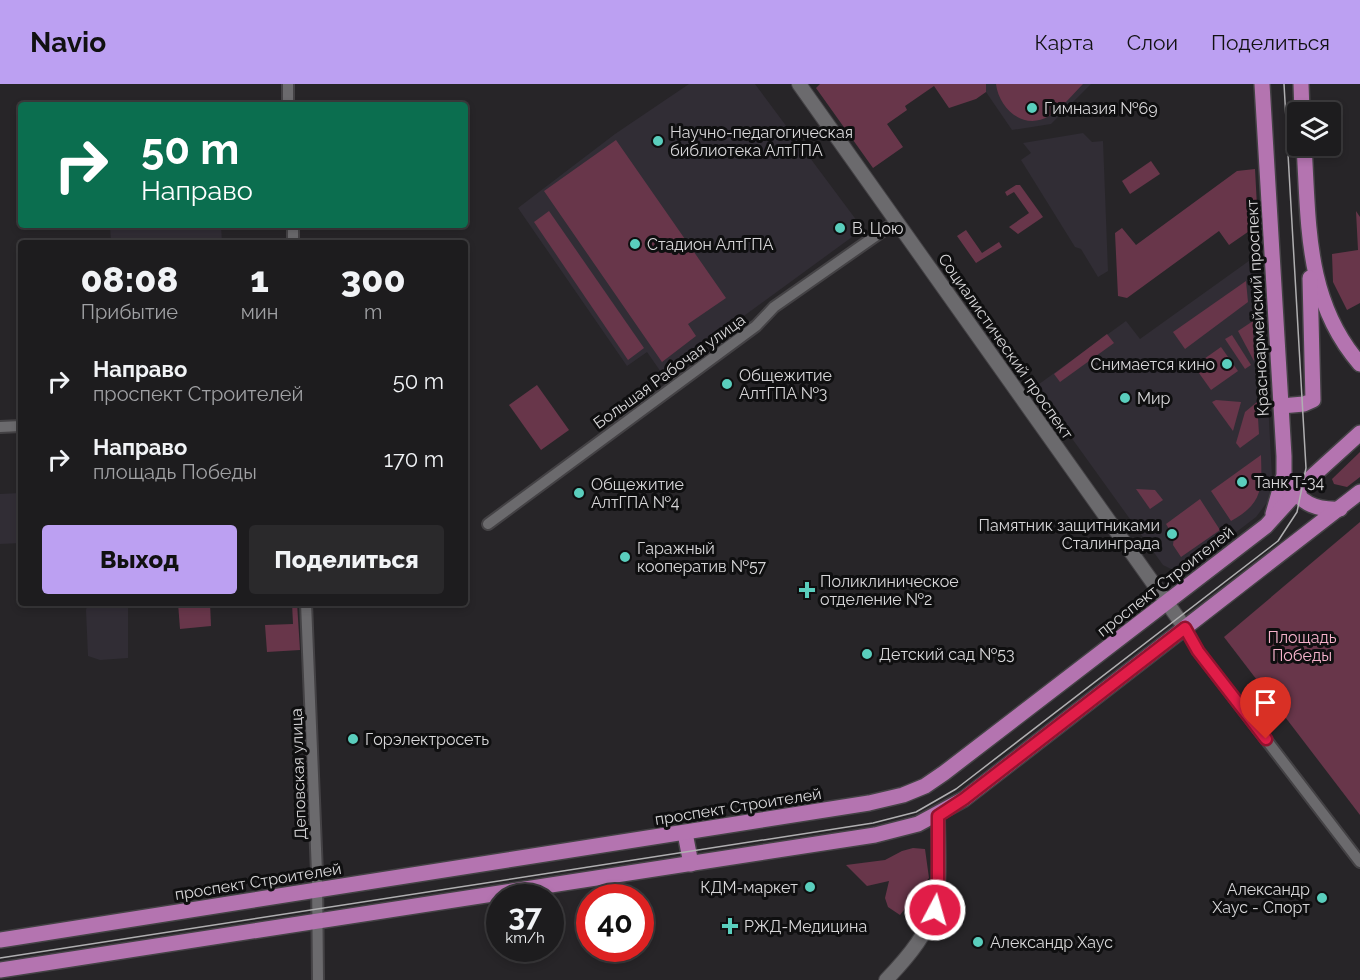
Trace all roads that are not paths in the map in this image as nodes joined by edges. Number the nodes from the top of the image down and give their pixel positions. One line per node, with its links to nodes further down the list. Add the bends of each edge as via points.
1 (288, 84): 5 (street)
2 (799, 84): 8 (street, Социалистический проспект)
3 (1262, 84): 11 (main road, Красноармейский проспект)
4 (1300, 84): 6 (main road)
5 (288, 102)
6 (1301, 102)
7 (1305, 156): 9 (main road)
8 (897, 221): 19 (street, Большая Рабочая улица, via 774,307 756,326); 21 (street, Социалистический проспект)
9 (1310, 241): 10 (main road, via 1325,310); 11 (main road, via 1315,392 1309,403)
10 (1360, 364)
11 (1281, 406): 15 (main road, Красноармейский проспект)
12 (18, 426): 13 (street)
13 (0, 427)
14 (1360, 433): 17 (main road, проспект Строителей)
15 (1284, 456): 17 (main road); 20 (main road, Красноармейский проспект, via 1280,496)
16 (1360, 492): 18 (main road)
17 (1295, 494): 18 (main road, via 1312,506); 20 (main road, проспект Строителей)
18 (1340, 509): 23 (main road)
19 (488, 524)
20 (1266, 526): 21 (main road, проспект Строителей)
21 (1167, 602): 23 (street, Социалистический проспект); 25 (main road, проспект Строителей, via 925,786 882,801)
22 (306, 606): 28 (street, Деповская улица)
23 (1185, 628): 24 (main road); 26 (street, via 1198,651)
24 (938, 816): 27 (main road, via 875,835); 33 (street, via 935,910 920,941)
25 (685, 834): 27 (main road); 28 (main road, проспект Строителей)
26 (1360, 862)
27 (691, 864): 29 (main road)
28 (317, 890): 29 (street, Деповская улица); 30 (main road, проспект Строителей)
29 (317, 923): 31 (main road); 32 (street, Деповская улица)
30 (0, 940)
31 (0, 970)
32 (318, 980)
33 (886, 980)

